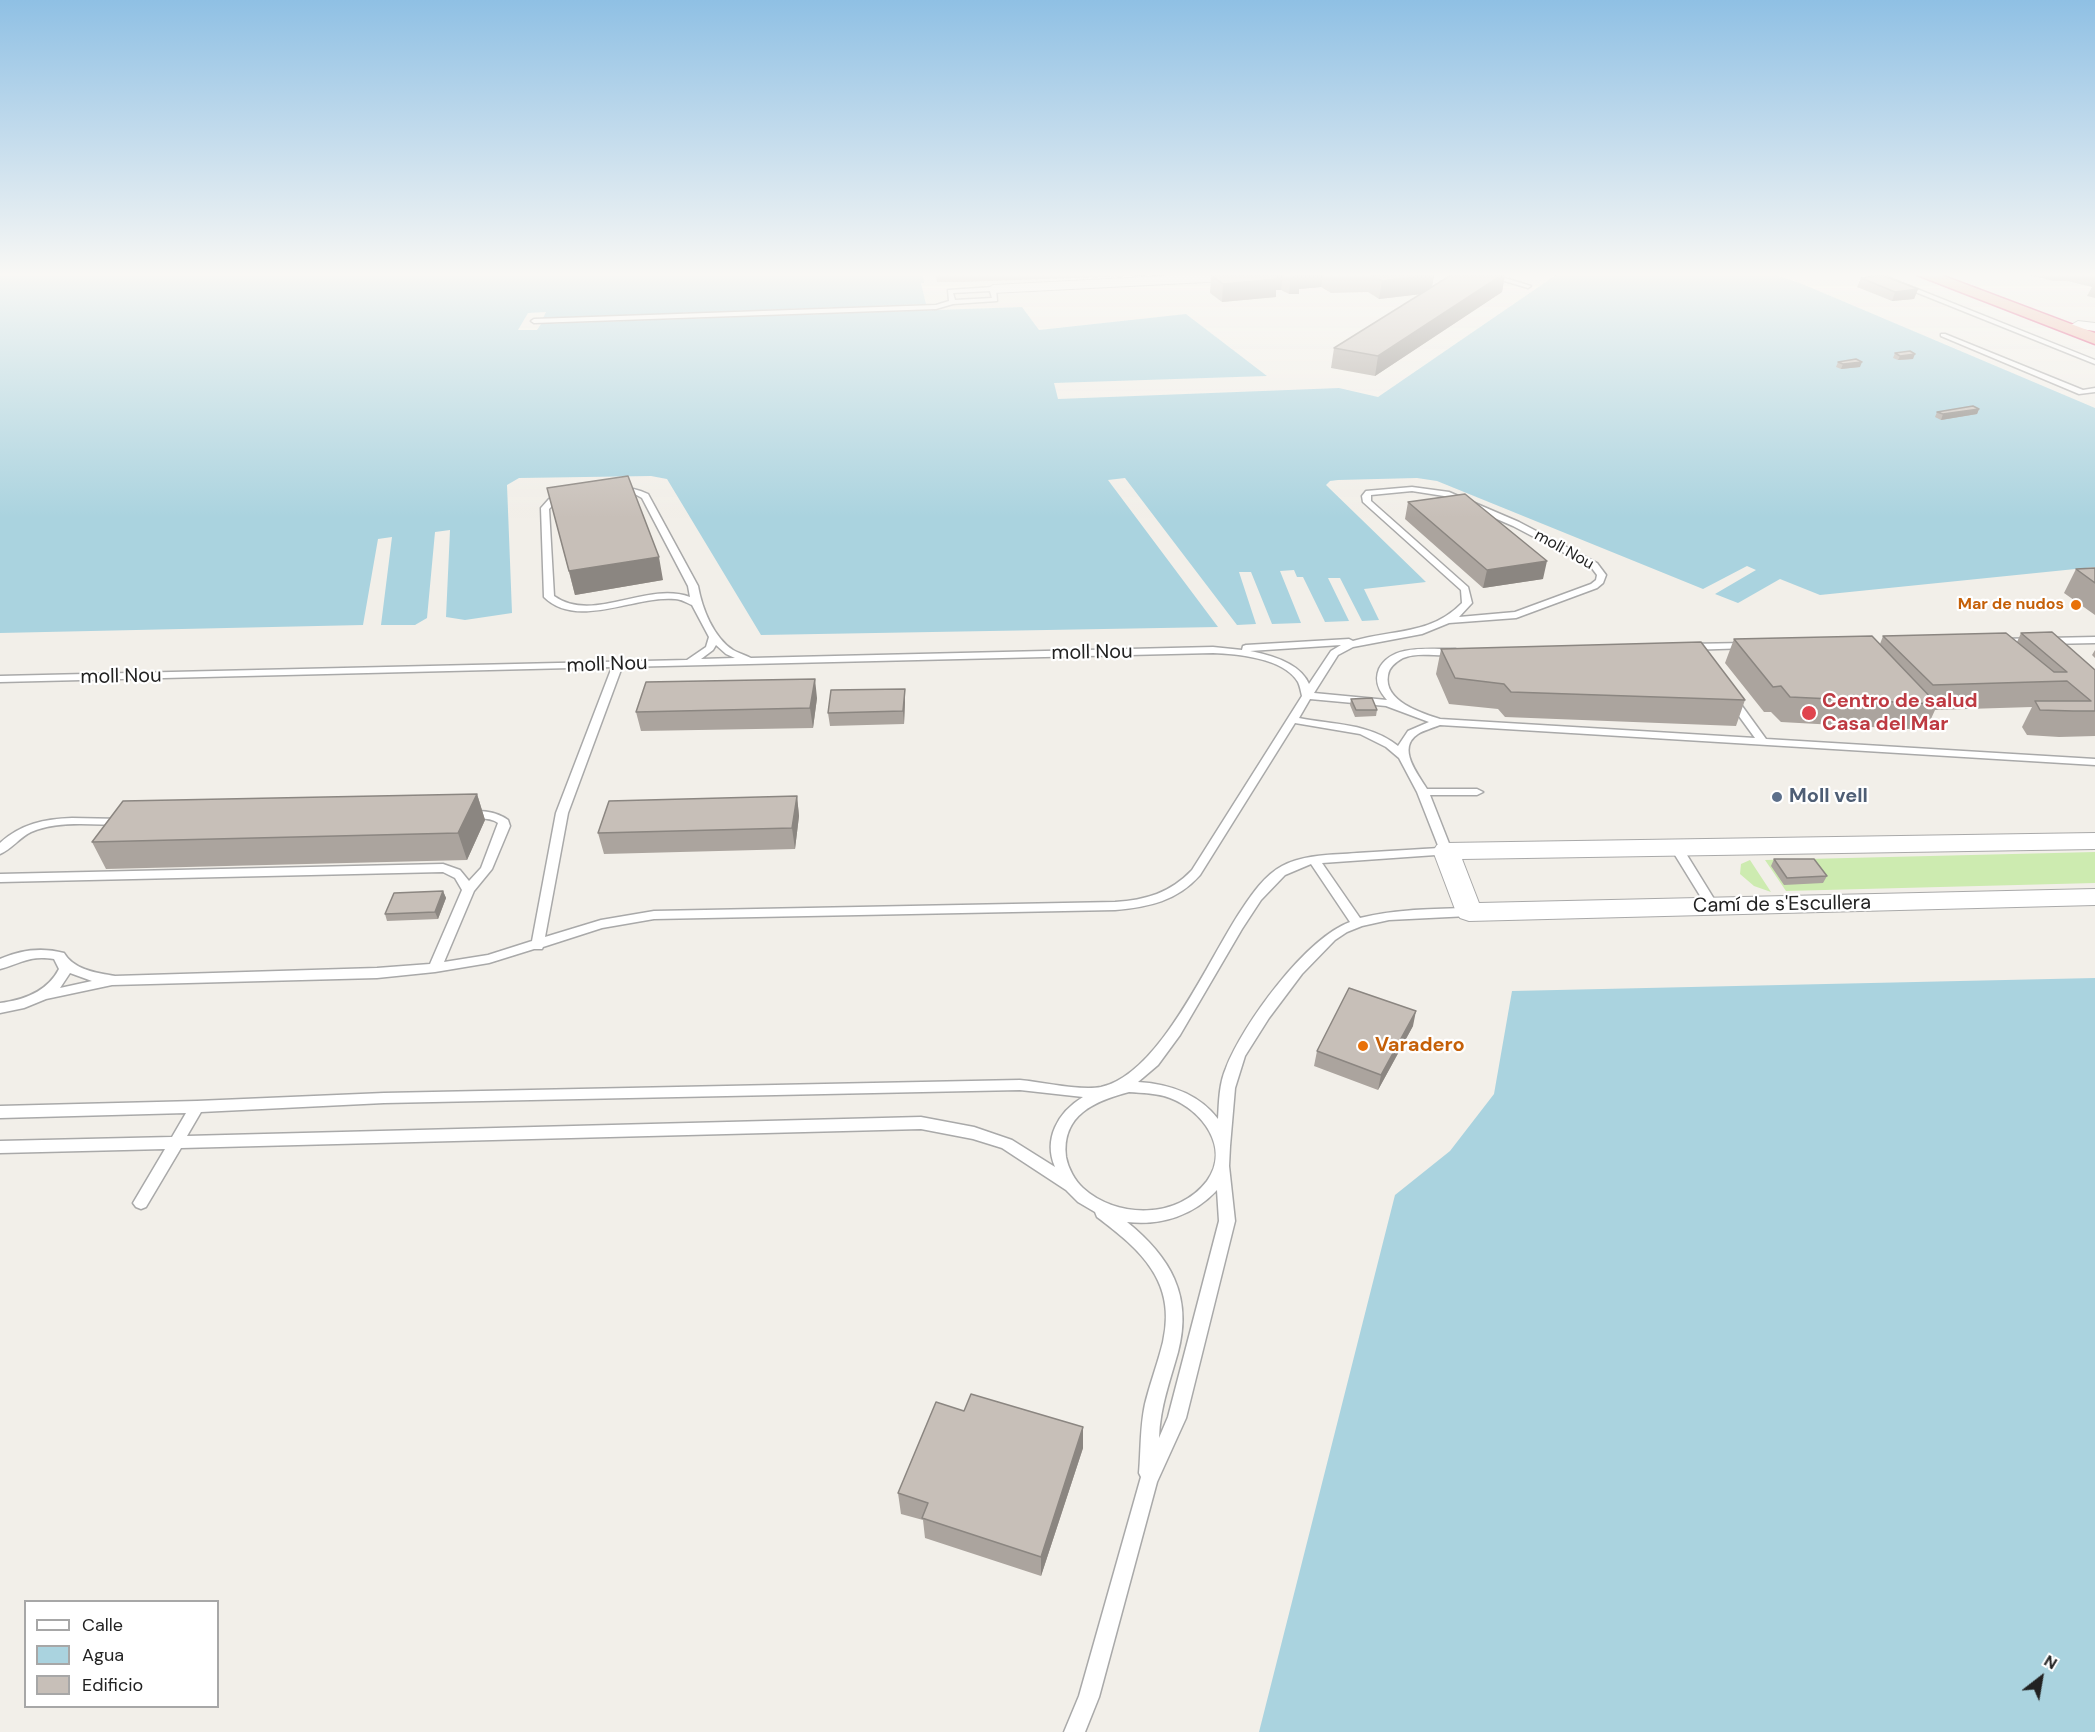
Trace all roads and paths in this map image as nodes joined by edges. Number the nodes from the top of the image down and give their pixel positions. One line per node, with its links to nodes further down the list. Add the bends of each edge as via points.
1 (1994, 356): 4 (lane, via 2082,392)
2 (2079, 356): 3 (lane)
3 (2095, 362)
4 (2095, 390)
5 (607, 491): 7 (lane, via 635,490 645,496 693,586)
6 (577, 495): 7 (lane, via 557,499 545,508 549,597 553,601 584,608 676,596)
7 (696, 603): 9 (lane)
8 (1443, 621): 8 (lane, moll Nou, via 1467,603 1465,589 1367,502 1369,493 1412,489 1446,494 1516,524 1594,565 1602,575 1594,586 1516,615); 11 (lane, moll Nou, via 1420,631)
9 (714, 637): 19 (lane, via 729,652); 20 (lane, via 710,648)
10 (2095, 640): 12 (lane)
11 (1356, 642): 16 (lane, moll Nou); 23 (lane, moll Nou, via 1334,653)
12 (1988, 642)
13 (1752, 646): 15 (lane)
14 (1681, 647): 15 (lane)
15 (1692, 647): 18 (lane)
16 (1213, 650): 19 (lane, moll Nou); 23 (lane, moll Nou, via 1254,654 1282,663 1304,682)
17 (1461, 652): 25 (lane, via 1415,653 1388,664 1381,681 1392,698)
18 (1700, 657)
19 (751, 662): 20 (lane, moll Nou)
20 (688, 663): 21 (lane, moll Nou)
21 (618, 665): 22 (lane, moll Nou); 46 (lane, via 562,813)
22 (0, 679)
23 (1306, 695): 25 (lane, via 1383,702); 26 (lane)
24 (1728, 695): 28 (lane)
25 (1410, 711): 27 (lane)
26 (1291, 719): 29 (lane, via 1368,732 1386,740); 46 (lane, via 1197,872 1187,884 1156,901 1115,906 654,915 601,924)
27 (1439, 722): 28 (lane); 29 (lane, via 1412,733 1403,747)
28 (1764, 743): 30 (lane)
29 (1403, 756): 31 (lane)
30 (2095, 762)
31 (1423, 792): 32 (lane); 38 (lane)
32 (1477, 792)
33 (453, 815): 41 (lane, via 488,814 504,822 486,869)
34 (135, 822): 37 (lane, via 33,825 18,832)
35 (2095, 841): 36 (street)
36 (1676, 847): 38 (street); 43 (lane)
37 (0, 850)
38 (1446, 851): 39 (lane); 44 (street)
39 (1314, 860): 45 (lane); 53 (lane, via 1278,873 1261,889 1149,1066 1132,1080)
40 (0, 878): 41 (lane, via 443,868 461,876)
41 (468, 890): 49 (lane)
42 (2095, 897): 43 (street, Camí de s'Escullera)
43 (1713, 907): 44 (street, Camí de s'Escullera)
44 (1469, 912): 45 (lane, via 1393,916)
45 (1357, 923): 58 (lane, via 1330,938 1256,1023 1232,1070)
46 (537, 946): 49 (lane)
47 (64, 962): 48 (lane, via 59,956 35,953); 50 (lane, via 85,975); 51 (lane, via 62,977)
48 (0, 965)
49 (435, 968): 50 (lane)
50 (115, 981): 51 (lane)
51 (30, 1001): 52 (lane)
52 (0, 1008)
53 (1103, 1092): 54 (lane, via 1020,1085 384,1098); 58 (lane, via 1129,1087 1156,1088 1182,1096 1202,1110 1217,1128); 60 (lane, via 1081,1104 1065,1120 1057,1141 1059,1164)
54 (197, 1107): 55 (lane); 56 (lane)
55 (0, 1112)
56 (177, 1142): 57 (lane); 60 (lane, via 921,1124 974,1133 1006,1144); 62 (lane)
57 (0, 1147)
58 (1224, 1148): 59 (lane)
59 (1223, 1169): 61 (lane, via 1213,1189 1195,1204 1170,1215 1143,1218 1115,1214); 63 (lane, via 1227,1221 1177,1418)
60 (1070, 1185): 61 (lane)
61 (1090, 1202): 63 (lane, via 1143,1242 1164,1274 1174,1301 1174,1327 1153,1412)
62 (141, 1203)
63 (1148, 1481): 64 (lane, via 1089,1697)
64 (1074, 1732)

